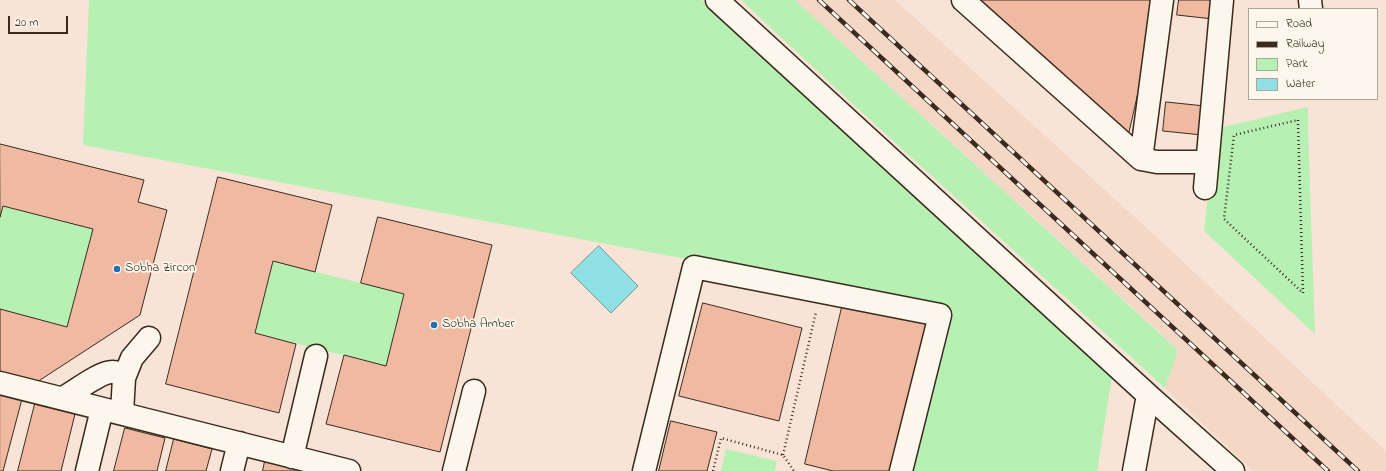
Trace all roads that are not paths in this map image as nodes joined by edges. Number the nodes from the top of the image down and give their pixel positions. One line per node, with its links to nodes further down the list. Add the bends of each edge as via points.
1 (717, 0): 13 (street)
2 (963, 0): 5 (street)
3 (1162, 0): 5 (street)
4 (1222, 0): 6 (street)
5 (1141, 160): 6 (street)
6 (1207, 162): 7 (street)
7 (1205, 188)
8 (149, 338): 10 (street, via 132,358)
9 (316, 356): 17 (street)
10 (124, 378): 14 (street, via 114,372 106,373); 15 (street, via 122,393)
11 (0, 382): 14 (street)
12 (474, 391): 21 (street)
13 (1148, 395): 24 (street); 25 (street)
14 (63, 398): 15 (street)
15 (112, 411): 16 (street); 19 (street)
16 (239, 443): 17 (street); 20 (street)
17 (292, 457): 18 (street)
18 (335, 469)
19 (86, 471)
20 (232, 471)
21 (454, 471)
22 (644, 471): 23 (street, via 694,267 940,315)
23 (901, 471)
24 (1134, 471)
25 (1233, 471)

